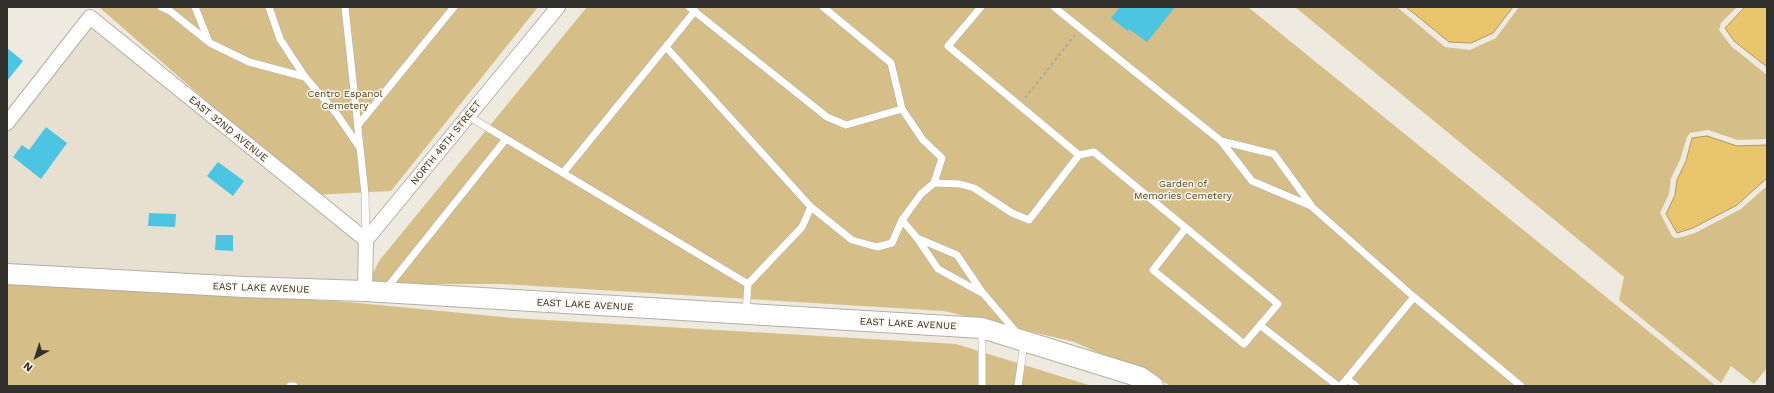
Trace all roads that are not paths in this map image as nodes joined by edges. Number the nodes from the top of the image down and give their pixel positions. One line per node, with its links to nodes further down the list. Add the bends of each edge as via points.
1 (161, 7): 11 (lane, via 170,11)
2 (195, 7): 11 (lane)
3 (269, 7): 13 (lane, via 280,39)
4 (345, 7): 17 (lane)
5 (454, 7): 17 (lane)
6 (558, 7): 15 (street, NORTH 46TH STREET)
7 (823, 7): 14 (lane, via 892,63)
8 (981, 7): 21 (lane, via 948,46)
9 (1054, 7): 19 (lane)
10 (692, 9): 12 (lane); 14 (lane, via 827,117 846,125)
11 (210, 43): 13 (lane, via 249,62)
12 (666, 47): 22 (lane); 25 (lane)
13 (305, 77): 20 (lane, via 336,113)
14 (902, 109): 23 (lane, via 923,140 942,158)
15 (468, 116): 18 (lane); 29 (street, NORTH 46TH STREET)
16 (7, 123): 29 (street, EAST 32ND AVENUE, via 90,17)
17 (358, 125): 20 (lane)
18 (506, 139): 22 (lane); 32 (lane)
19 (1221, 141): 24 (lane, via 1252,181); 24 (lane, via 1274,154)
20 (360, 148): 29 (lane)
21 (1079, 155): 23 (lane, via 1029,220 1012,213 974,188 960,184); 27 (lane, via 1094,152)
22 (563, 174): 31 (lane)
23 (934, 183): 26 (lane, via 921,194)
24 (1311, 206): 34 (lane)
25 (811, 207): 26 (lane, via 852,240 877,247 892,243); 31 (lane, via 802,227)
26 (902, 220): 28 (lane)
27 (1186, 228): 36 (lane, via 1278,304); 36 (lane, via 1153,270 1244,344)
28 (917, 238): 33 (lane, via 938,269); 33 (lane, via 957,255)
29 (366, 240): 32 (street)
30 (7, 274): 32 (street, EAST LAKE AVENUE)
31 (748, 284): 35 (lane)
32 (374, 292): 35 (street, EAST LAKE AVENUE)
33 (982, 292): 38 (lane)
34 (1414, 297): 39 (lane); 48 (lane)
35 (746, 314): 37 (street, EAST LAKE AVENUE)
36 (1261, 326): 45 (lane)
37 (982, 328): 38 (street, EAST LAKE AVENUE); 42 (lane)
38 (1024, 341): 43 (lane); 44 (street, EAST LAKE AVENUE, via 1140,377)
39 (1347, 379): 46 (lane); 47 (lane)
40 (290, 386): 41 (lane)
41 (294, 386)
42 (982, 386)
43 (1018, 386)
44 (1153, 386)
45 (1338, 386)
46 (1341, 386)
47 (1356, 386)
48 (1521, 386)

